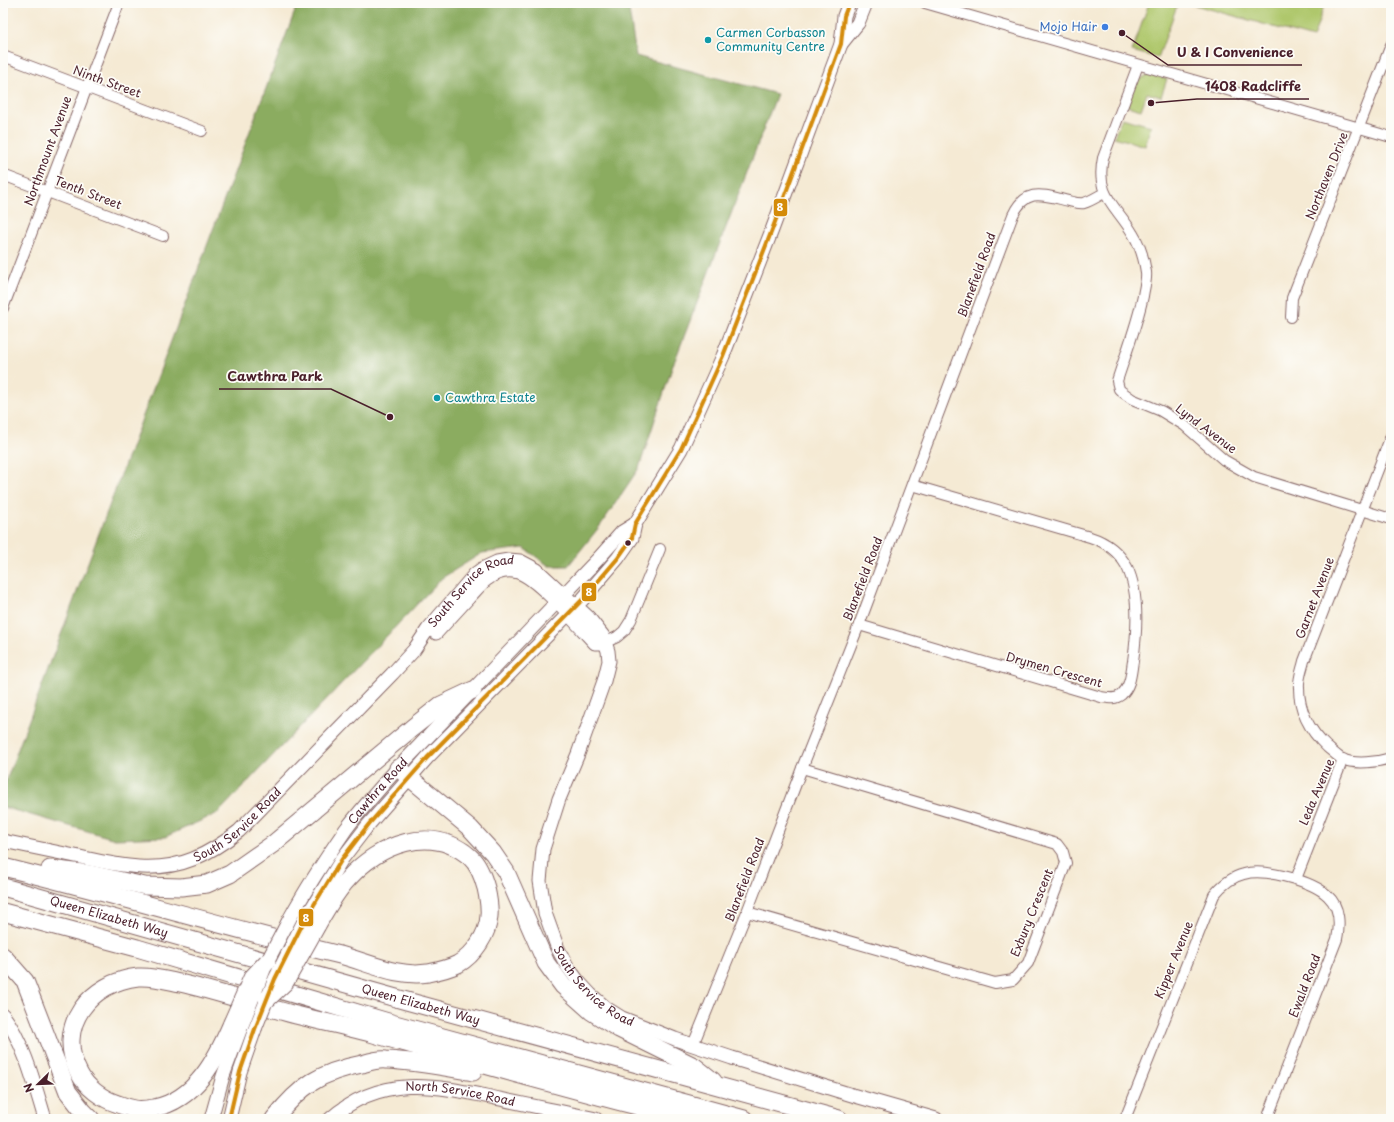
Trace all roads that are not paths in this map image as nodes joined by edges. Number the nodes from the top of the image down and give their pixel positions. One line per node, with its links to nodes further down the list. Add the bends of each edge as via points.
1 (119, 3): 9 (street, Northmount Avenue)
2 (849, 3): 5 (main road, Cawthra Road, via 844,16)
3 (866, 3): 5 (main road, Cawthra Road, via 858,23)
4 (925, 3): 8 (street)
5 (841, 44): 23 (main road, Cawthra Road, via 723,356 681,449)
6 (1391, 45): 10 (street, Northaven Drive)
7 (3, 56): 9 (street, Ninth Street)
8 (1138, 64): 10 (street); 15 (street, via 1100,169)
9 (86, 88): 11 (street, Ninth Street); 14 (street, Northmount Avenue)
10 (1360, 128): 12 (street); 18 (street, Northaven Drive, via 1292,298)
11 (202, 131)
12 (1391, 138)
13 (3, 175): 14 (street, Tenth Street)
14 (47, 192): 16 (street, Tenth Street); 17 (street, Northmount Avenue)
15 (1104, 193): 20 (street, Blanefield Road, via 1084,203 1035,195 1017,206); 21 (street, Lynd Avenue, via 1133,234 1146,273 1140,311 1116,381 1118,389 1132,399 1161,411 1184,426 1224,460 1254,477)
16 (163, 236)
17 (3, 308)
18 (1290, 317)
19 (1391, 436): 21 (street, Garnet Avenue)
20 (912, 485): 27 (street, Blanefield Road); 27 (street, Drymen Crescent, via 1090,537 1112,549 1127,568 1135,602 1136,639 1128,687 1118,697 1101,697)
21 (1362, 511): 22 (street, Lynd Avenue); 31 (street, Garnet Avenue, via 1304,661 1299,687 1302,710 1311,729 1328,748)
22 (1391, 519)
23 (635, 524): 25 (main road, Cawthra Road, via 622,532); 26 (main road, Cawthra Road, via 632,538 618,558)
24 (660, 549): 28 (street, via 631,620 617,637)
25 (560, 599): 26 (main road, South Service Road); 29 (main road, Cawthra Road); 34 (main road, South Service Road, via 538,570 509,560 489,564 475,574 428,629 414,650 240,830 221,845 192,860 158,867 130,866)
26 (572, 610): 28 (main road, South Service Road, via 595,643); 33 (main road, Cawthra Road)
27 (859, 625): 32 (street, Blanefield Road)
28 (604, 643): 46 (main road, South Service Road, via 609,661 606,677 559,799 543,849 540,881 545,913 550,932 561,955 591,995 622,1018)
29 (473, 690): 33 (main road, Cawthra Road); 35 (highway, via 441,705 273,844 230,874 207,884 182,887 145,886 90,874)
30 (1391, 758): 31 (street, Leda Avenue, via 1372,762)
31 (1343, 759): 36 (street, Leda Avenue)
32 (802, 768): 39 (street, Blanefield Road); 39 (street, Exbury Crescent, via 1057,844 1066,863 1031,956 1013,980 995,983)
33 (403, 772): 40 (main road, Cawthra Road, via 369,824 342,859); 42 (main road, Cawthra Road, bridge, via 367,803 347,829 290,918); 48 (highway, via 470,828 494,853 506,872 546,963 563,986 591,1011 619,1029 694,1066)
34 (3, 841)
35 (3, 865): 40 (highway, via 263,937 349,957 400,973 441,971 459,963 483,938 489,916 488,899 478,868 471,858 451,844 428,840 403,842 378,853 347,879)
36 (1296, 879): 60 (street, Kipper Avenue, via 1253,872 1232,878 1214,895); 61 (street, Ewald Road, via 1328,896 1334,904 1340,923 1337,939)
37 (3, 888): 48 (highway, Queen Elizabeth Way)
38 (3, 912): 57 (highway, Queen Elizabeth Way, via 137,948 395,1024)
39 (747, 912): 46 (street, Blanefield Road)
40 (310, 923): 43 (highway, bridge, via 285,982)
41 (3, 956): 50 (highway, via 25,981 68,1092)
42 (268, 962): 45 (highway, bridge, via 252,978)
43 (267, 999): 52 (main road, bridge, via 240,1072)
44 (3, 1015): 49 (main road, via 27,1062)
45 (237, 1024): 47 (highway, via 202,1077 182,1096 161,1106 137,1110 110,1101 86,1083 73,1057 72,1034 77,1016 84,1004 103,988 139,977 156,978 210,990); 51 (main road)
46 (693, 1045): 59 (main road, South Service Road)
47 (550, 1083): 53 (highway, via 384,1060 325,1074 306,1086); 56 (highway, via 639,1107)
48 (718, 1085): 58 (highway, Queen Elizabeth Way)
49 (44, 1119)
50 (91, 1119)
51 (212, 1119)
52 (229, 1119)
53 (274, 1119)
54 (330, 1119): 55 (main road, North Service Road, via 374,1093 398,1087 422,1086 456,1090)
55 (596, 1119)
56 (701, 1119)
57 (744, 1119)
58 (839, 1119)
59 (936, 1119)
60 (1125, 1119)
61 (1267, 1119)

